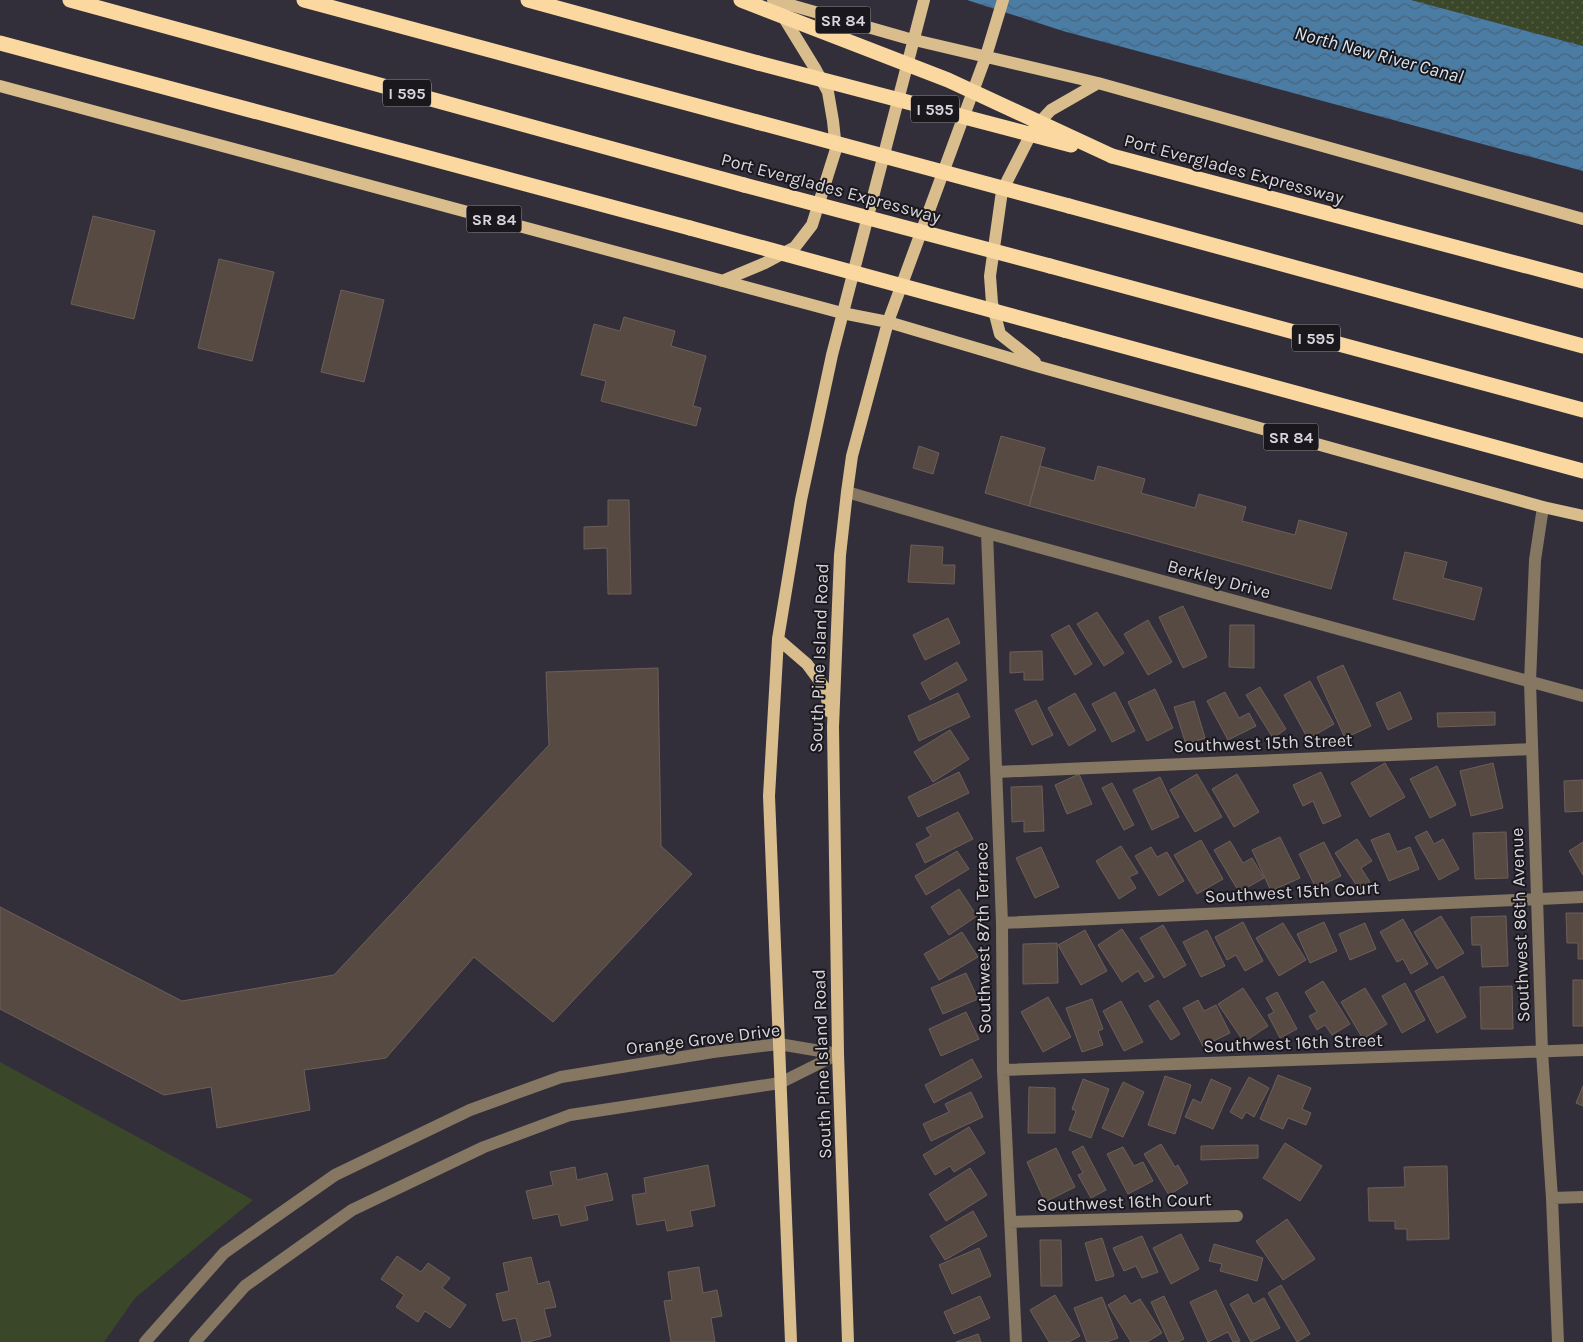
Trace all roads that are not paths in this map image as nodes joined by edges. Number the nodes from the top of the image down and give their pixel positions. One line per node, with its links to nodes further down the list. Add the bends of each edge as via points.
1 (70, 0): 21 (highway, Port Everglades Expressway / I 595, bridge)
2 (304, 0): 19 (highway, bridge)
3 (528, 0): 13 (highway, Port Everglades Expressway / I 595, bridge)
4 (741, 0): 13 (highway, bridge, via 948,80)
5 (773, 0): 8 (main road, SR 84); 15 (main road, via 828,92 836,149 812,225 795,247)
6 (924, 0): 8 (main road, South Pine Island Road)
7 (1003, 0): 10 (main road, South Pine Island Road)
8 (914, 40): 10 (main road, SR 84); 17 (main road, South Pine Island Road)
9 (0, 43): 22 (highway, bridge)
10 (986, 56): 11 (main road, SR 84); 18 (main road, South Pine Island Road)
11 (1098, 83): 14 (main road, SR 84); 20 (main road, via 1051,110 1034,128 1002,191 990,276 992,302 1000,334)
12 (0, 86): 15 (main road, SR 84)
13 (1112, 156): 16 (highway, Port Everglades Expressway / I 595)
14 (1583, 219)
15 (722, 281): 17 (main road, SR 84)
16 (1583, 281)
17 (842, 313): 18 (main road, SR 84); 27 (main road, South Pine Island Road, via 802,500)
18 (888, 322): 20 (main road, SR 84); 23 (main road, South Pine Island Road, via 852,456)
19 (1583, 346)
20 (1040, 367): 24 (main road, SR 84)
21 (1583, 410)
22 (1583, 471)
23 (847, 492): 26 (street, Berkley Drive); 30 (main road, South Pine Island Road, via 840,563)
24 (1543, 507): 25 (main road, SR 84); 28 (street, Southwest 86th Avenue, via 1535,560)
25 (1583, 516)
26 (987, 533): 28 (street, Berkley Drive); 32 (street, Southwest 87th Terrace)
27 (778, 639): 30 (main road, via 807,664 824,687); 36 (main road, South Pine Island Road, via 769,796)
28 (1530, 682): 29 (street, Berkley Drive); 31 (street, Southwest 86th Avenue)
29 (1583, 696)
30 (833, 727): 39 (main road, South Pine Island Road)
31 (1532, 749): 32 (street, Southwest 15th Street); 34 (street, Southwest 86th Avenue)
32 (996, 772): 35 (street, Southwest 87th Terrace)
33 (1583, 898): 34 (street, Southwest 15th Court)
34 (1537, 899): 35 (street, Southwest 15th Court); 38 (street, Southwest 86th Avenue)
35 (1002, 923): 40 (street, Southwest 87th Terrace)
36 (778, 1044): 39 (street, Orange Grove Drive); 41 (main road, South Pine Island Road); 46 (street, Orange Grove Drive, via 561,1076 462,1114 336,1175 224,1253)
37 (1583, 1050): 38 (street, Southwest 16th Street)
38 (1542, 1052): 40 (street, Southwest 16th Street); 43 (street, Southwest 86th Avenue)
39 (838, 1054): 41 (street); 49 (main road, South Pine Island Road)
40 (1003, 1070): 45 (street, Southwest 87th Terrace)
41 (780, 1083): 47 (street, via 570,1115 484,1147 352,1210 245,1286); 48 (main road, South Pine Island Road)
42 (1583, 1197): 43 (street)
43 (1552, 1198): 51 (street, Southwest 86th Avenue)
44 (1237, 1216): 45 (street, Southwest 16th Court)
45 (1011, 1222): 50 (street, Southwest 87th Terrace)
46 (145, 1342)
47 (195, 1342)
48 (791, 1342)
49 (848, 1342)
50 (1016, 1342)
51 (1558, 1342)

